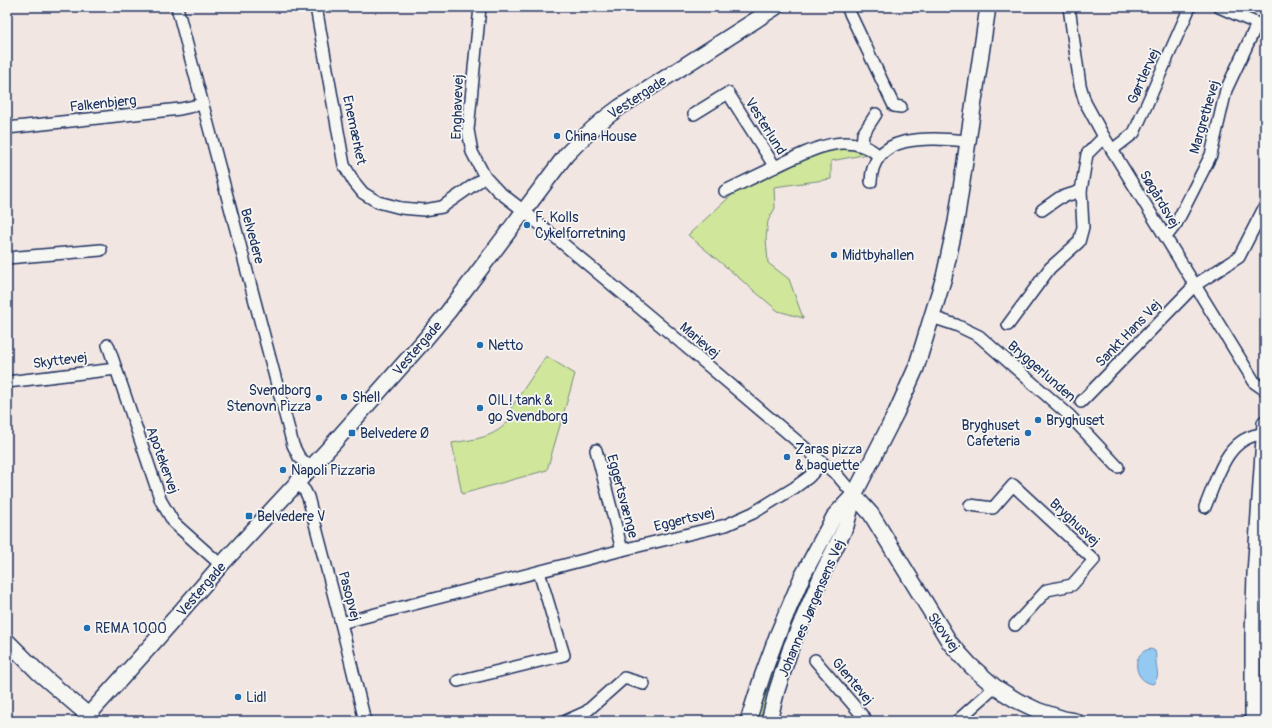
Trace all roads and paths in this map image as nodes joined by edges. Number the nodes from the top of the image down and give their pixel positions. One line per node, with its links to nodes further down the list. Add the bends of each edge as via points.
1 (177, 7): 11 (street, Belvedere)
2 (316, 7): 22 (street, Enemærket, via 344,165 363,192 378,202 424,210 442,206)
3 (480, 7): 22 (street, Enghavevej, via 468,130 472,152)
4 (776, 7): 28 (street, Vestergade, via 599,122 566,155)
5 (847, 7): 12 (street, via 894,106)
6 (988, 7): 17 (street, Johannes Jørgensens Vej)
7 (1069, 7): 16 (street, Søgårdsvej, via 1080,85 1085,102)
8 (1190, 7): 19 (street, Gørtlervej, via 1134,133)
9 (1219, 7): 10 (street)
10 (1261, 26): 29 (street, Margrethevej, via 1226,90 1211,155 1176,224)
11 (202, 104): 15 (street, Falkenbjerg, via 180,109); 44 (street, Belvedere, via 293,445 299,457)
12 (901, 107)
13 (694, 114): 21 (street, Vesterlund, via 728,93)
14 (876, 114): 18 (street, via 863,134)
15 (7, 128)
16 (1104, 137): 19 (street, Søgårdsvej); 25 (street, via 1087,154)
17 (968, 141): 20 (street, via 914,140 894,145); 33 (street, Johannes Jørgensens Vej, via 952,240)
18 (862, 146): 20 (street, Vesterlund); 21 (street, Vesterlund, via 842,142 816,148)
19 (1112, 150): 29 (street, Søgårdsvej)
20 (879, 156): 23 (street, via 872,168)
21 (775, 167): 24 (street, Vesterlund)
22 (485, 178): 28 (street, Enghavevej)
23 (871, 182)
24 (724, 191)
25 (1081, 191): 27 (street, via 1059,198); 34 (street, via 1083,227 1079,242 1050,268)
26 (1265, 206): 32 (street, Sankt Hans Vej, via 1239,257)
27 (1042, 210)
28 (524, 211): 42 (street, Marievej); 44 (street, Vestergade, via 432,332)
29 (1166, 237): 32 (street, Søgårdsvej)
30 (101, 250): 31 (street)
31 (7, 258)
32 (1196, 285): 38 (street, Søgårdsvej, via 1255,383); 39 (street, Sankt Hans Vej)
33 (932, 317): 43 (street, Bryggerlunden, via 979,336 1070,416); 46 (street, Johannes Jørgensens Vej, via 916,368)
34 (1008, 324)
35 (108, 345): 36 (street, Apotekervej)
36 (116, 369): 37 (street, Skyttevej); 51 (street, Apotekervej, via 161,501 174,523)
37 (7, 382)
38 (1265, 390)
39 (1081, 402)
40 (1264, 428): 48 (street, via 1236,445 1226,458); 49 (street)
41 (596, 450): 50 (street, Eggertsvænge)
42 (822, 463): 46 (street, Marievej, via 837,475); 50 (street, Eggertsvej, via 794,488 753,513 726,525)
43 (1118, 467)
44 (311, 468): 45 (street, Vestergade)
45 (297, 482): 51 (street, Vestergade); 53 (street, Pasopvej, via 308,497)
46 (854, 495): 59 (street, Skovvej, via 870,514 950,643); 63 (street, Johannes Jørgensens Vej, via 835,515 802,577 776,636); 64 (street, Johannes Jørgensens Vej, via 846,526 821,576 791,647)
47 (970, 505): 54 (street, Bryghusvej, via 992,508 1013,485 1094,560 1072,585 1047,590)
48 (1205, 507)
49 (1262, 511): 68 (street, via 1253,636)
50 (622, 550): 52 (street, Eggertsvej)
51 (221, 565): 60 (street, Vestergade)
52 (538, 572): 53 (street, Eggertsvej); 57 (street, via 564,655)
53 (341, 623): 61 (street, Pasopvej)
54 (1015, 625)
55 (7, 641): 60 (street)
56 (815, 660): 65 (street, Glentevej)
57 (458, 681)
58 (644, 684): 62 (street, via 624,678 586,712)
59 (995, 687): 66 (street); 67 (street, Skovvej, via 1039,711)
60 (88, 719)
61 (365, 721)
62 (566, 721)
63 (748, 721)
64 (769, 721)
65 (867, 721)
66 (957, 721)
67 (1076, 721)
68 (1253, 721)

